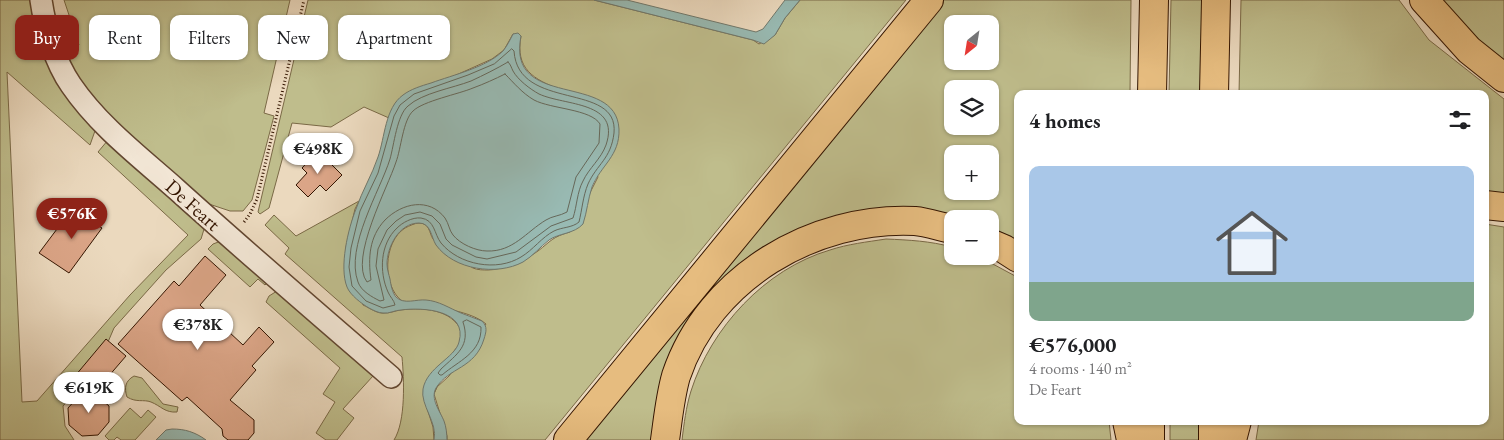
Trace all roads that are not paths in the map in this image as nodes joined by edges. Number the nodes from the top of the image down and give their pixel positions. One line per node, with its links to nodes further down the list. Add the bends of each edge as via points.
1 (41, 0): 14 (street, De Feart, via 47,27 70,84 98,119)
2 (929, 0): 19 (highway)
3 (1154, 0): 7 (highway)
4 (1216, 0): 8 (highway)
5 (1424, 0): 6 (highway, via 1469,50)
6 (1504, 78)
7 (1152, 90)
8 (1214, 90)
9 (1489, 205): 10 (highway)
10 (1504, 207)
11 (944, 227): 20 (highway, via 916,221 835,230 793,246 754,270 716,305 700,327 676,376)
12 (999, 247): 13 (highway)
13 (1014, 255)
14 (391, 377)
15 (1128, 425): 21 (highway)
16 (1150, 425): 22 (highway)
17 (1213, 425): 23 (highway)
18 (1236, 425): 24 (highway)
19 (568, 440)
20 (665, 440)
21 (1131, 440)
22 (1150, 440)
23 (1213, 440)
24 (1232, 440)

